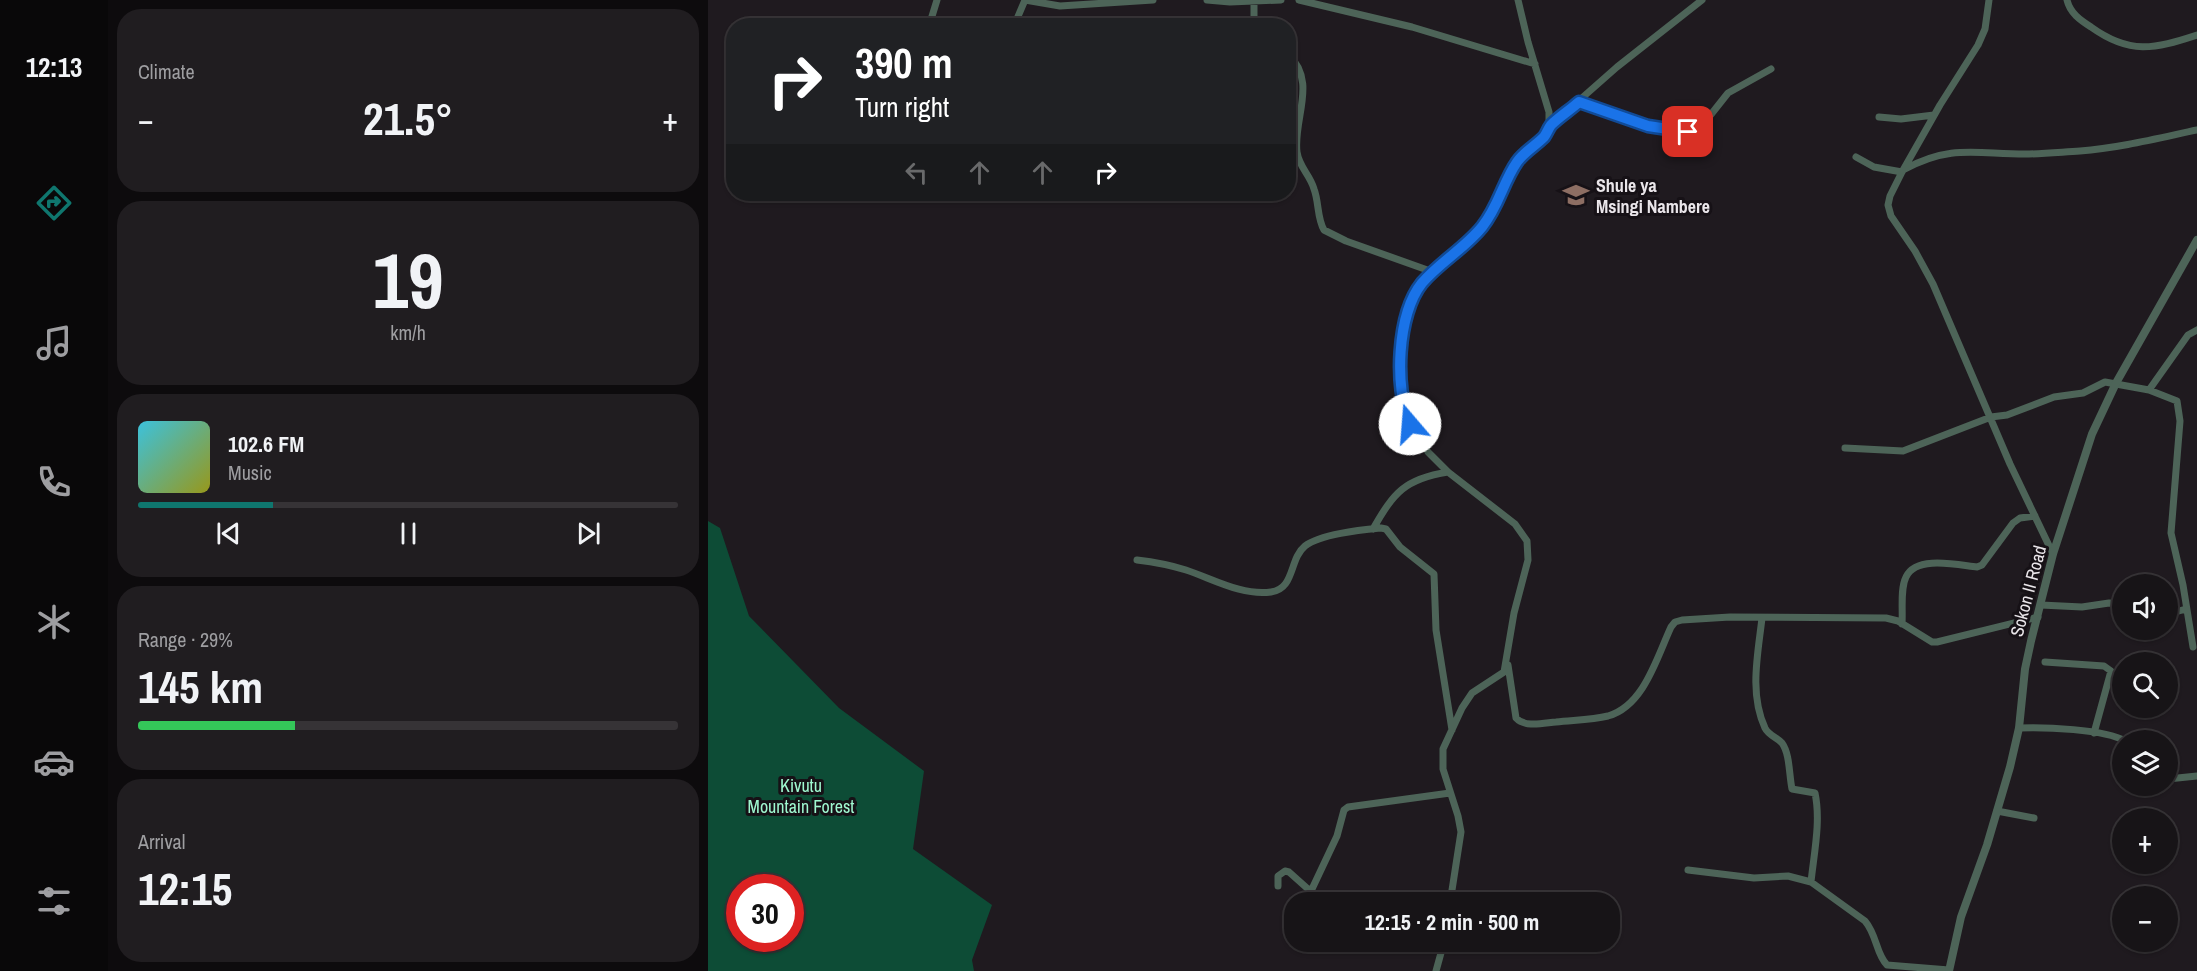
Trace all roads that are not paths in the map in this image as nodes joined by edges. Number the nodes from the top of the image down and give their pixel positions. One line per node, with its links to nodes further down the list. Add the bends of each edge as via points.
1 (937, 0): 13 (street)
2 (1025, 0): 3 (street, via 1060,6); 14 (street)
3 (1153, 0)
4 (1207, 0): 11 (street)
5 (1281, 0): 12 (street)
6 (1299, 0): 18 (street, via 1412,27)
7 (1518, 0): 18 (street)
8 (1702, 0): 20 (street)
9 (1989, 0): 21 (street, via 1985,29 1978,45)
10 (2067, 0): 16 (street, via 2075,15 2113,42 2137,48)
11 (1221, 1): 12 (street)
12 (1254, 2): 15 (street)
13 (931, 18)
14 (1017, 18)
15 (1254, 18)
16 (2197, 35)
17 (1296, 62): 28 (street, via 1304,88 1297,137 1299,165 1314,188 1324,230)
18 (1534, 64): 23 (street, via 1549,112)
19 (1771, 69): 20 (street, via 1728,93 1706,122 1688,132 1648,126)
20 (1579, 102): 23 (street)
21 (1934, 115): 22 (street); 26 (street)
22 (1879, 117)
23 (1549, 127): 28 (street, via 1545,136 1517,162 1482,227)
24 (2197, 130): 26 (street, via 2084,151 1942,154 1924,158)
25 (1856, 157): 26 (street, via 1874,167)
26 (1904, 171): 32 (street, via 1890,196 1889,211 1933,284)
27 (2197, 240): 30 (street, Sokon II Road)
28 (1433, 272): 34 (street, via 1407,310 1400,369 1401,401 1418,438)
29 (2197, 330): 31 (street, via 2188,335)
30 (2116, 383): 31 (street); 32 (street, via 2102,382 2083,393); 37 (street, Sokon II Road, via 2091,434)
31 (2149, 390): 41 (street, via 2177,401 2179,407 2171,533)
32 (1991, 417): 33 (street, via 1903,451); 35 (street)
33 (1845, 448)
34 (1448, 472): 36 (street, via 1426,476 1406,486 1389,502); 49 (street, via 1515,524 1528,546)
35 (2035, 516): 37 (street); 46 (street, via 2013,523 1983,565 1930,562 1911,570 1906,577)
36 (1373, 529): 38 (street, via 1331,536 1305,546 1285,584 1271,592 1233,587 1174,567); 51 (street, via 1386,529 1400,547 1434,574 1437,630)
37 (2054, 554): 40 (street, Sokon II Road)
38 (1137, 560)
39 (2112, 603): 40 (street, via 2082,607)
40 (2042, 605): 44 (street, Sokon II Road)
41 (2187, 610): 42 (street); 43 (street); 47 (street)
42 (2197, 610)
43 (2178, 612)
44 (2038, 617): 46 (street, via 1937,642); 50 (street, Sokon II Road, via 2025,669)
45 (1762, 618): 46 (street, via 1886,618); 49 (street, via 1696,618 1675,622 1634,699 1615,714 1600,718 1534,724 1518,721); 60 (street, via 1756,698 1766,731 1784,748 1792,789 1812,791 1816,796)
46 (1902, 624)
47 (2193, 647)
48 (2045, 662): 52 (street, via 2104,666 2111,671)
49 (1507, 663): 51 (street, via 1501,676 1472,693)
50 (2019, 728): 52 (street); 57 (street, Sokon II Road)
51 (1452, 730): 56 (street, via 1442,755)
52 (2094, 733): 53 (street)
53 (2112, 735)
54 (2197, 776): 55 (street)
55 (2178, 778)
56 (1450, 793): 61 (street, via 1348,807 1312,889 1308,890 1285,871 1278,876); 62 (street, via 1461,832)
57 (1998, 810): 58 (street); 64 (street, Sokon II Road, via 1961,917)
58 (2034, 818)
59 (1688, 870): 60 (street, via 1754,878 1788,876)
60 (1811, 882): 64 (street, via 1865,921 1887,965)
61 (1278, 886)
62 (1452, 892)
63 (1441, 952): 65 (street)
64 (1949, 970)
65 (1436, 971)

